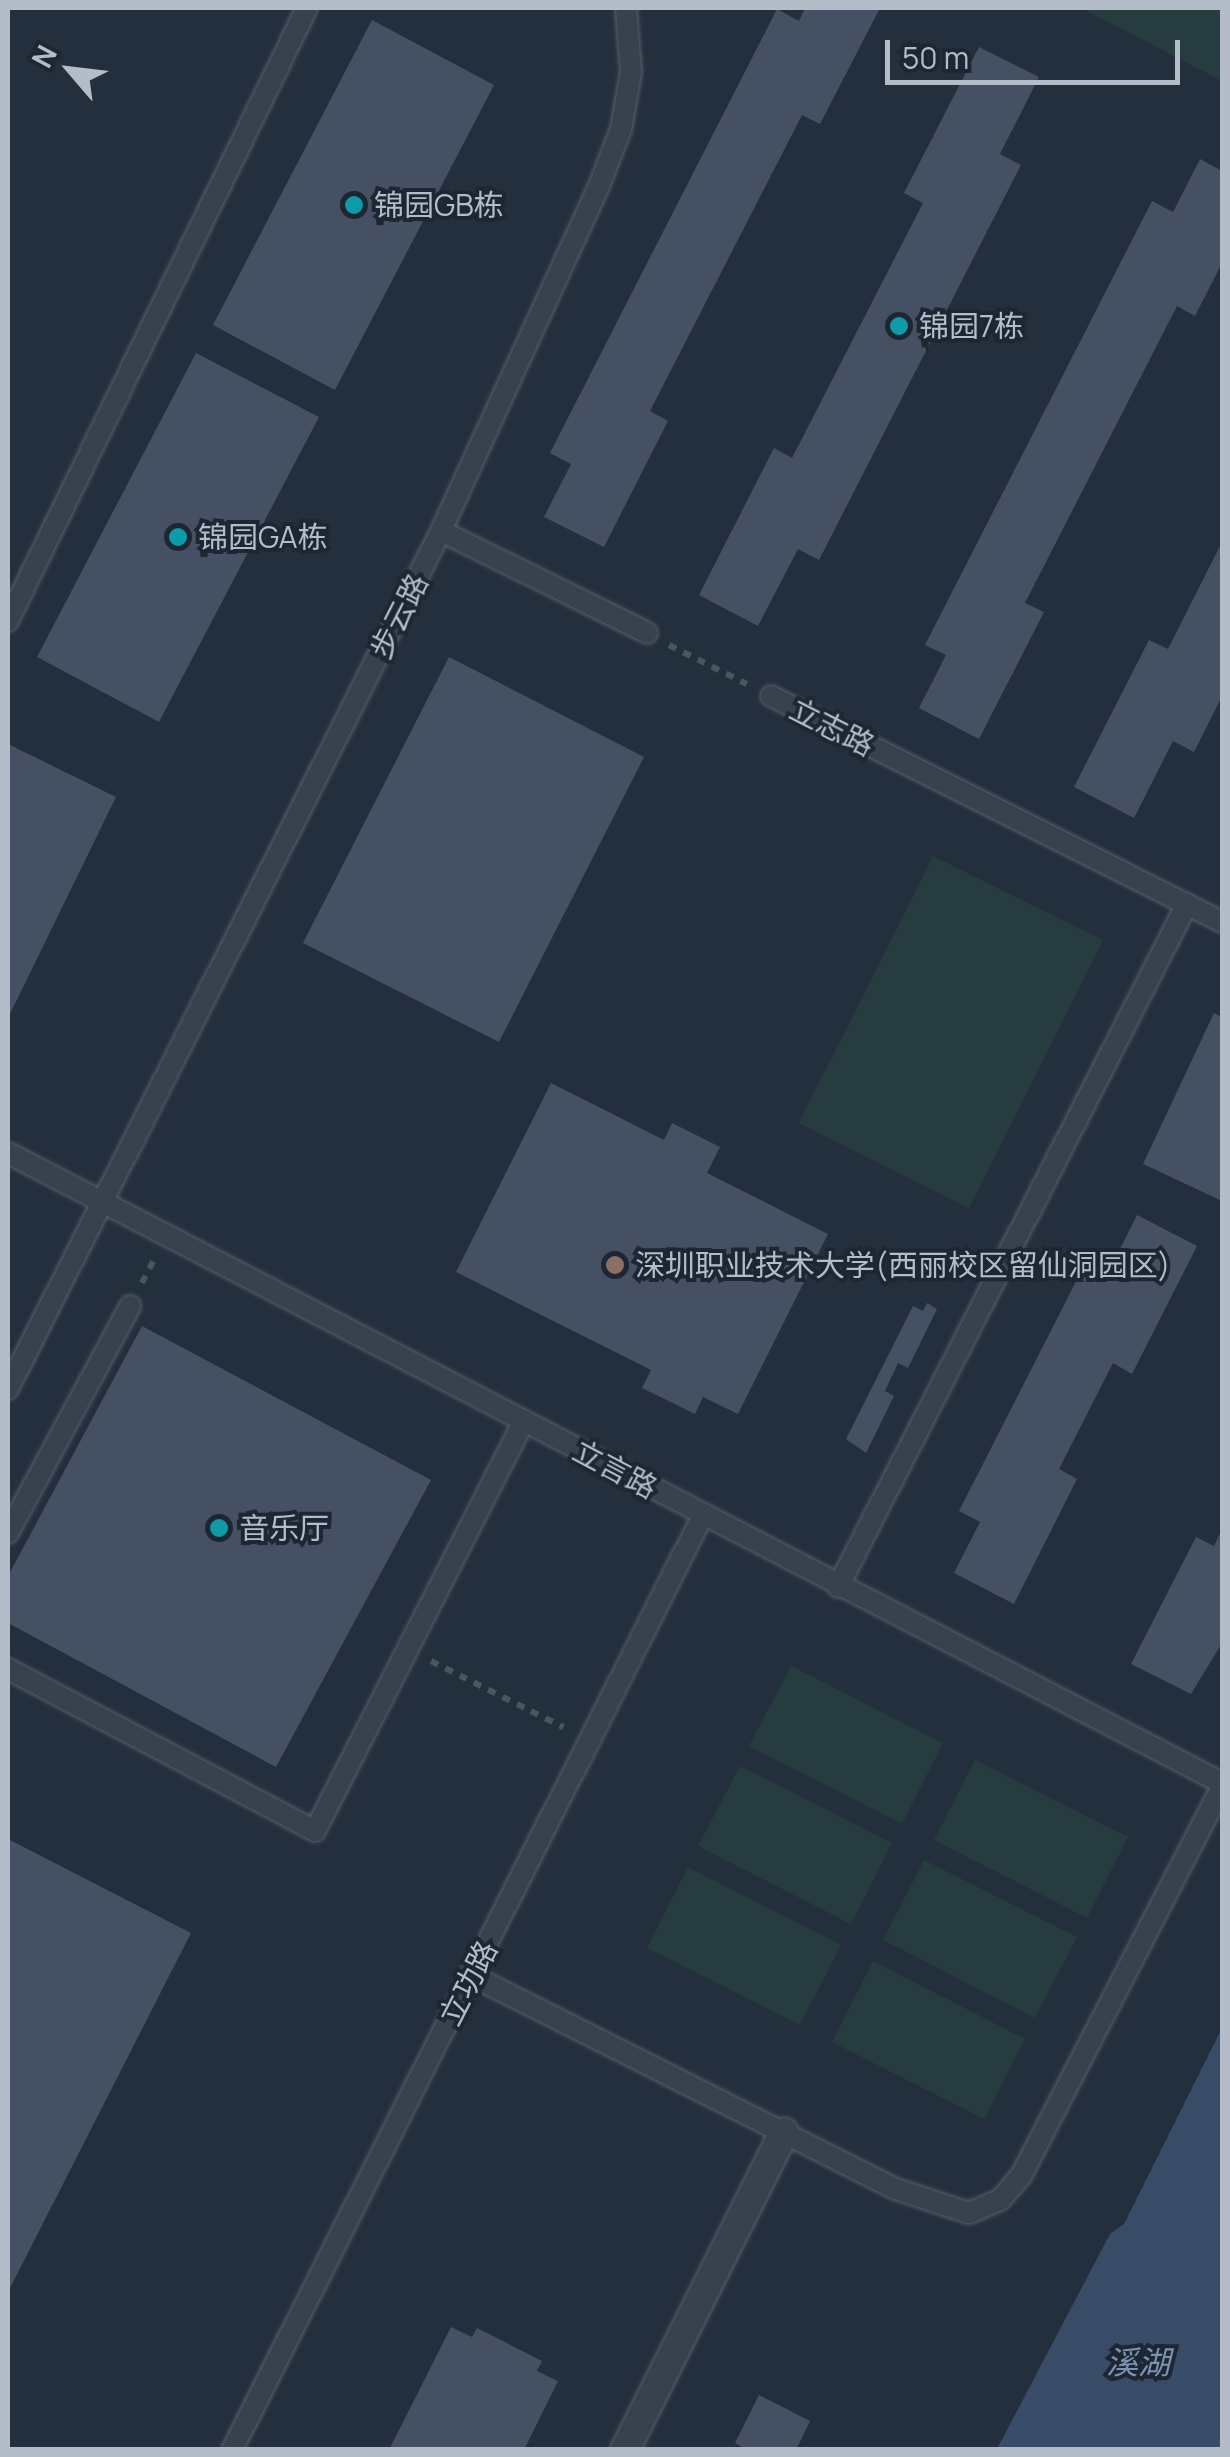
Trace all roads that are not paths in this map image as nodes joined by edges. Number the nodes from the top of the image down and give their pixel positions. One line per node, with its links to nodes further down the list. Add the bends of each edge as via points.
1 (306, 8): 4 (lane)
2 (626, 8): 3 (lane, 步云路, via 631,72 621,129)
3 (441, 531): 5 (lane); 10 (lane, 步云路)
4 (8, 621)
5 (646, 634)
6 (771, 696): 7 (lane, 立志路)
7 (1187, 904): 8 (lane, 立志路); 16 (lane)
8 (1222, 922)
9 (8, 1153): 10 (lane, 立言路)
10 (104, 1204): 12 (lane, 步云路); 13 (lane, 立言路)
11 (130, 1306): 15 (lane)
12 (8, 1389)
13 (524, 1422): 14 (lane, 立言路); 17 (lane, via 315,1831)
14 (704, 1516): 16 (lane, 立言路); 19 (lane, 立功路)
15 (8, 1533)
16 (838, 1587): 18 (lane, 立言路)
17 (8, 1668)
18 (1222, 1785): 20 (lane, via 1022,2176 1000,2200 969,2213 936,2206)
19 (472, 1976): 20 (lane); 21 (lane, 立功路)
20 (784, 2133): 22 (street)
21 (232, 2450)
22 (625, 2450)

